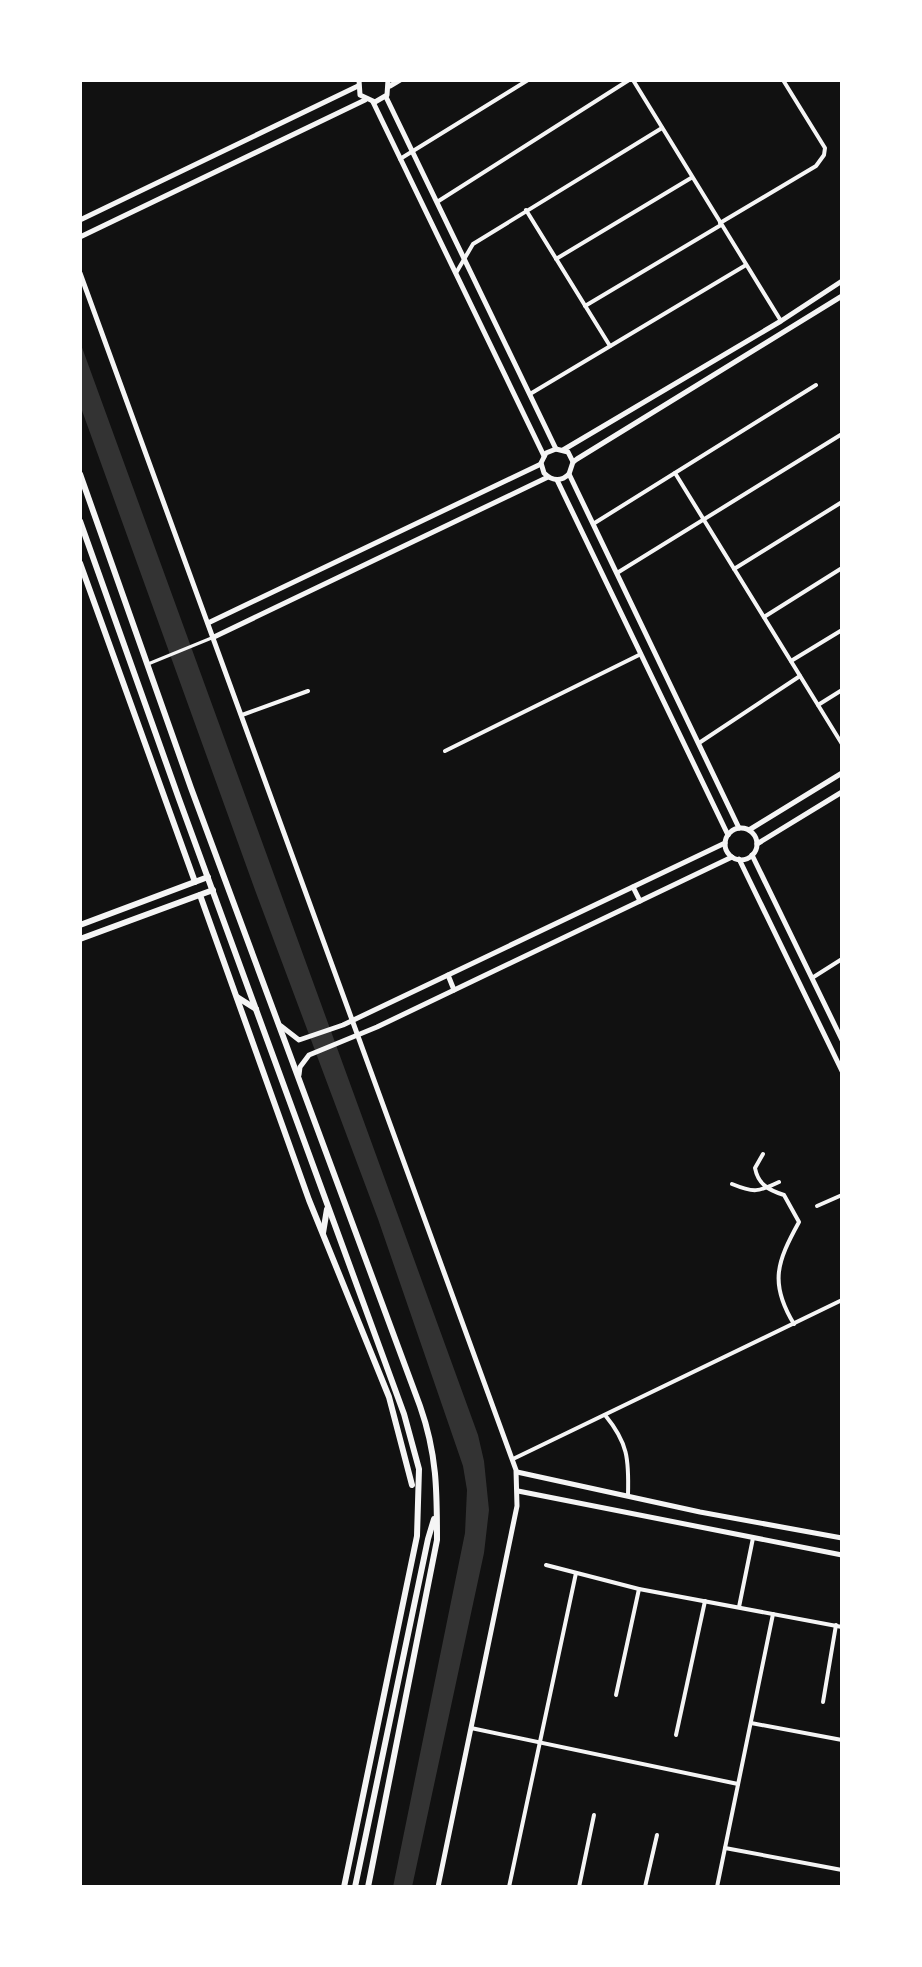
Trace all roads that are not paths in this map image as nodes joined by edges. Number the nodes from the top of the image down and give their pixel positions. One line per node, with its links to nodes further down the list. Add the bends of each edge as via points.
1 (400, 80): 6 (street)
2 (528, 80): 13 (street)
3 (631, 80): 10 (street); 18 (street)
4 (783, 80): 21 (street, via 825,148 824,155 816,166)
5 (358, 83): 8 (street); 11 (street)
6 (389, 84): 7 (street)
7 (386, 97): 9 (street); 13 (street)
8 (365, 100): 9 (street); 12 (street)
9 (373, 102): 14 (street)
10 (662, 128): 15 (street); 19 (street)
11 (270, 129): 12 (street); 16 (street)
12 (276, 142): 17 (street)
13 (412, 151): 14 (street); 18 (street)
14 (400, 159): 27 (street)
15 (692, 177): 21 (street); 24 (street)
16 (160, 181): 17 (street); 20 (street)
17 (166, 196): 22 (street)
18 (437, 202): 23 (street)
19 (526, 210): 23 (street, via 473,244); 24 (street)
20 (80, 220)
21 (721, 224): 25 (street); 32 (street)
22 (80, 237)
23 (464, 257): 27 (street); 38 (street)
24 (556, 259): 32 (street)
25 (746, 265): 33 (street); 35 (street)
26 (80, 273): 58 (street)
27 (456, 273): 41 (street)
28 (842, 281): 29 (street)
29 (829, 290): 31 (street); 33 (street)
30 (842, 296): 31 (street)
31 (835, 300): 36 (street)
32 (585, 306): 35 (street)
33 (781, 321): 34 (street)
34 (745, 342): 36 (street); 40 (street)
35 (610, 346): 38 (street)
36 (750, 352): 42 (street)
37 (816, 385): 44 (street)
38 (530, 394): 40 (street)
39 (842, 434): 50 (street)
40 (560, 449): 41 (street); 42 (street)
41 (544, 456): 43 (street)
42 (573, 462): 46 (street)
43 (541, 464): 47 (street); 58 (street)
44 (675, 473): 50 (street); 52 (street)
45 (80, 474): 64 (main road)
46 (569, 474): 48 (street); 52 (street)
47 (548, 477): 48 (street); 60 (street)
48 (557, 480): 61 (street)
49 (842, 502): 55 (street)
50 (704, 520): 55 (street); 56 (street)
51 (80, 521): 66 (main road)
52 (593, 524): 56 (street)
53 (80, 563): 67 (main road)
54 (842, 568): 57 (street)
55 (734, 569): 57 (street)
56 (617, 573): 62 (street)
57 (764, 617): 63 (street)
58 (208, 623): 60 (street)
59 (842, 630): 63 (street)
60 (214, 637): 64 (street); 72 (street)
61 (641, 654): 65 (street); 75 (street)
62 (659, 661): 65 (street); 73 (street)
63 (791, 661): 68 (street)
64 (148, 664): 66 (main road); 100 (main road)
65 (647, 666): 80 (street)
66 (133, 669): 67 (main road); 85 (main road)
67 (120, 673): 86 (main road)
68 (800, 676): 71 (street); 73 (street)
69 (842, 690): 71 (street)
70 (308, 691): 72 (street)
71 (818, 705): 74 (street)
72 (242, 715): 99 (street)
73 (699, 743): 78 (street)
74 (842, 744)
75 (445, 751)
76 (842, 773): 79 (street)
77 (842, 792): 82 (street)
78 (739, 828): 79 (street); 80 (street)
79 (749, 830): 82 (street)
80 (728, 835): 81 (street)
81 (725, 843): 84 (street); 87 (street)
82 (757, 844): 83 (street)
83 (752, 855): 84 (street); 95 (street)
84 (736, 858): 90 (street); 104 (street)
85 (208, 877): 86 (main road); 88 (main road)
86 (195, 882): 89 (street); 91 (main road)
87 (633, 887): 90 (street); 94 (street)
88 (213, 890): 89 (main road); 98 (main road)
89 (200, 895): 92 (main road); 97 (main road)
90 (640, 901): 96 (street)
91 (80, 925)
92 (80, 939)
93 (842, 959): 95 (street)
94 (448, 975): 96 (street); 99 (street)
95 (812, 978): 101 (street)
96 (454, 990): 102 (street)
97 (237, 997): 98 (main road); 113 (main road)
98 (256, 1009): 111 (main road)
99 (353, 1020): 100 (street, via 304,1039 289,1034); 102 (street)
100 (278, 1022): 105 (main road)
101 (840, 1030): 103 (street)
102 (358, 1035): 105 (street, via 309,1055 300,1067); 121 (street)
103 (842, 1040)
104 (842, 1071)
105 (300, 1080): 116 (main road)
106 (763, 1154): 109 (street, via 755,1168)
107 (779, 1182): 109 (street)
108 (732, 1184): 109 (street, via 760,1192)
109 (767, 1188): 115 (street, via 784,1195 799,1222 776,1280)
110 (842, 1195): 112 (street)
111 (327, 1205): 113 (main road); 117 (main road)
112 (817, 1206)
113 (323, 1233): 118 (main road)
114 (842, 1300): 115 (street)
115 (794, 1324): 120 (street)
116 (391, 1330): 117 (main road); 127 (main road, via 431,1438)
117 (374, 1335): 119 (main road)
118 (369, 1345): 119 (main road); 123 (main road)
119 (383, 1358): 126 (main road, via 415,1451)
120 (605, 1415): 121 (street); 125 (street, via 617,1429 629,1461)
121 (513, 1459): 122 (street)
122 (517, 1472): 124 (street); 125 (street)
123 (412, 1485): 126 (street)
124 (518, 1491): 129 (street); 143 (street)
125 (628, 1495): 128 (street)
126 (419, 1496): 152 (main road, via 417,1536)
127 (437, 1511): 153 (main road); 154 (main road, via 426,1602)
128 (700, 1512): 129 (street); 131 (street)
129 (697, 1526): 130 (street)
130 (753, 1538): 132 (street); 137 (street)
131 (842, 1538)
132 (842, 1555)
133 (546, 1565): 134 (street)
134 (576, 1573): 135 (street); 146 (street)
135 (639, 1589): 136 (street); 140 (street)
136 (705, 1601): 137 (street); 144 (street)
137 (739, 1607): 138 (street)
138 (773, 1614): 139 (street); 142 (street)
139 (839, 1626): 141 (street)
140 (616, 1695)
141 (823, 1702)
142 (751, 1723): 145 (street); 147 (street)
143 (471, 1728): 146 (street); 155 (street)
144 (676, 1735)
145 (842, 1740)
146 (539, 1743): 147 (street); 156 (street)
147 (738, 1784): 150 (street)
148 (594, 1815): 157 (street)
149 (657, 1835): 158 (street)
150 (725, 1848): 151 (street); 159 (street)
151 (842, 1870)
152 (344, 1887)
153 (355, 1887)
154 (368, 1887)
155 (438, 1887)
156 (509, 1887)
157 (579, 1887)
158 (645, 1887)
159 (717, 1887)

